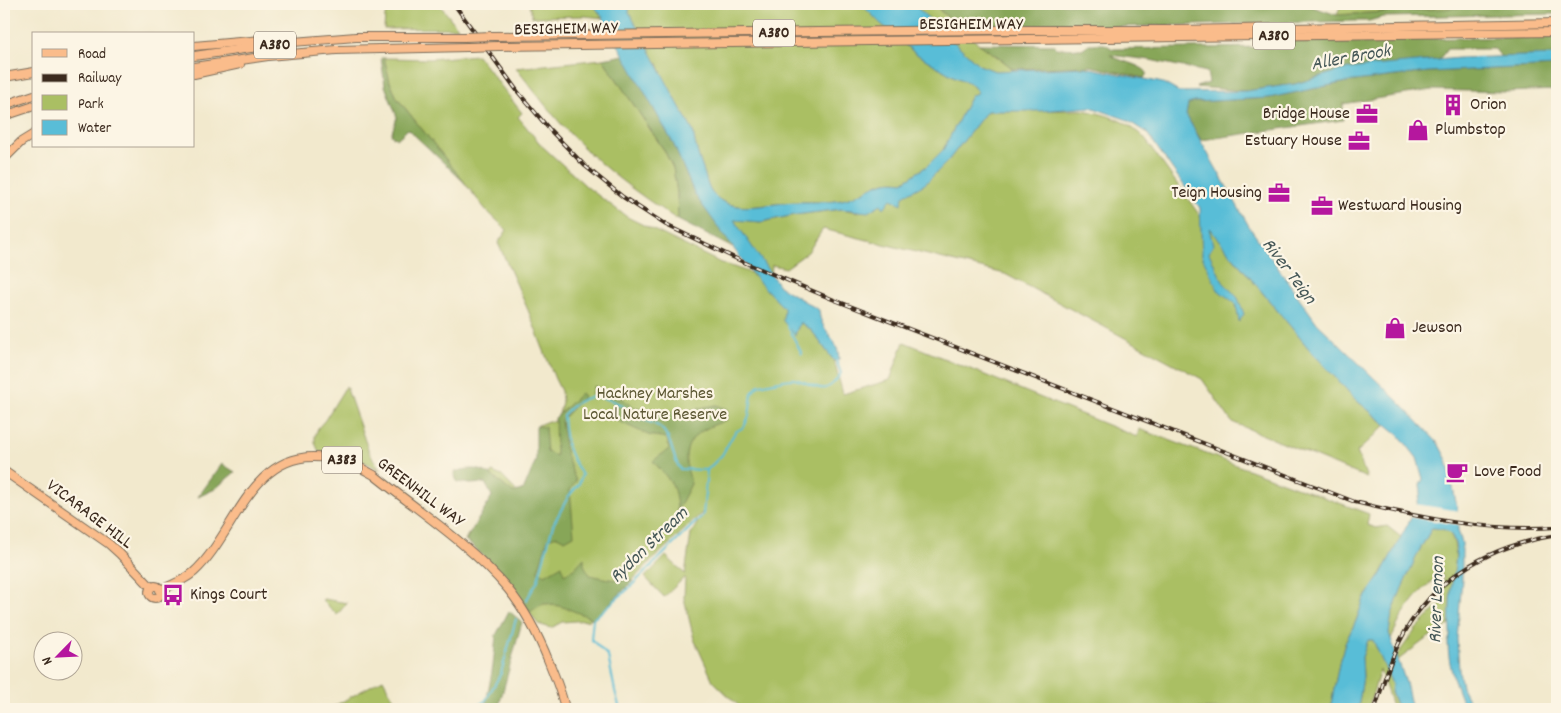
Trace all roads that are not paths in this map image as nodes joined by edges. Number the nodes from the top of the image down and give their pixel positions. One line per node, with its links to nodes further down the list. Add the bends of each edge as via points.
1 (1557, 23): 3 (main road, BESIGHEIM WAY / A380, bridge, via 1167,30 383,36)
2 (1557, 32): 6 (main road, BESIGHEIM WAY / A380, bridge, via 382,48)
3 (294, 42): 4 (main road, A380, via 262,40); 5 (main road, A380)
4 (195, 46)
5 (195, 56)
6 (268, 56): 7 (main road, A380); 9 (main road, A380)
7 (195, 66)
8 (32, 72): 10 (main road)
9 (195, 74)
10 (4, 77)
11 (32, 96): 12 (main road)
12 (4, 105)
13 (32, 107): 14 (main road)
14 (4, 116)
15 (32, 135): 16 (main road)
16 (4, 159)
17 (4, 471): 18 (main road, VICARAGE HILL / A383, via 109,544 151,587 149,593 152,598 160,596)
18 (160, 590): 19 (main road, GREENHILL WAY / A383, via 194,572 267,474 296,458 339,459 356,464 374,476 480,559 508,589 540,640)
19 (565, 709)

